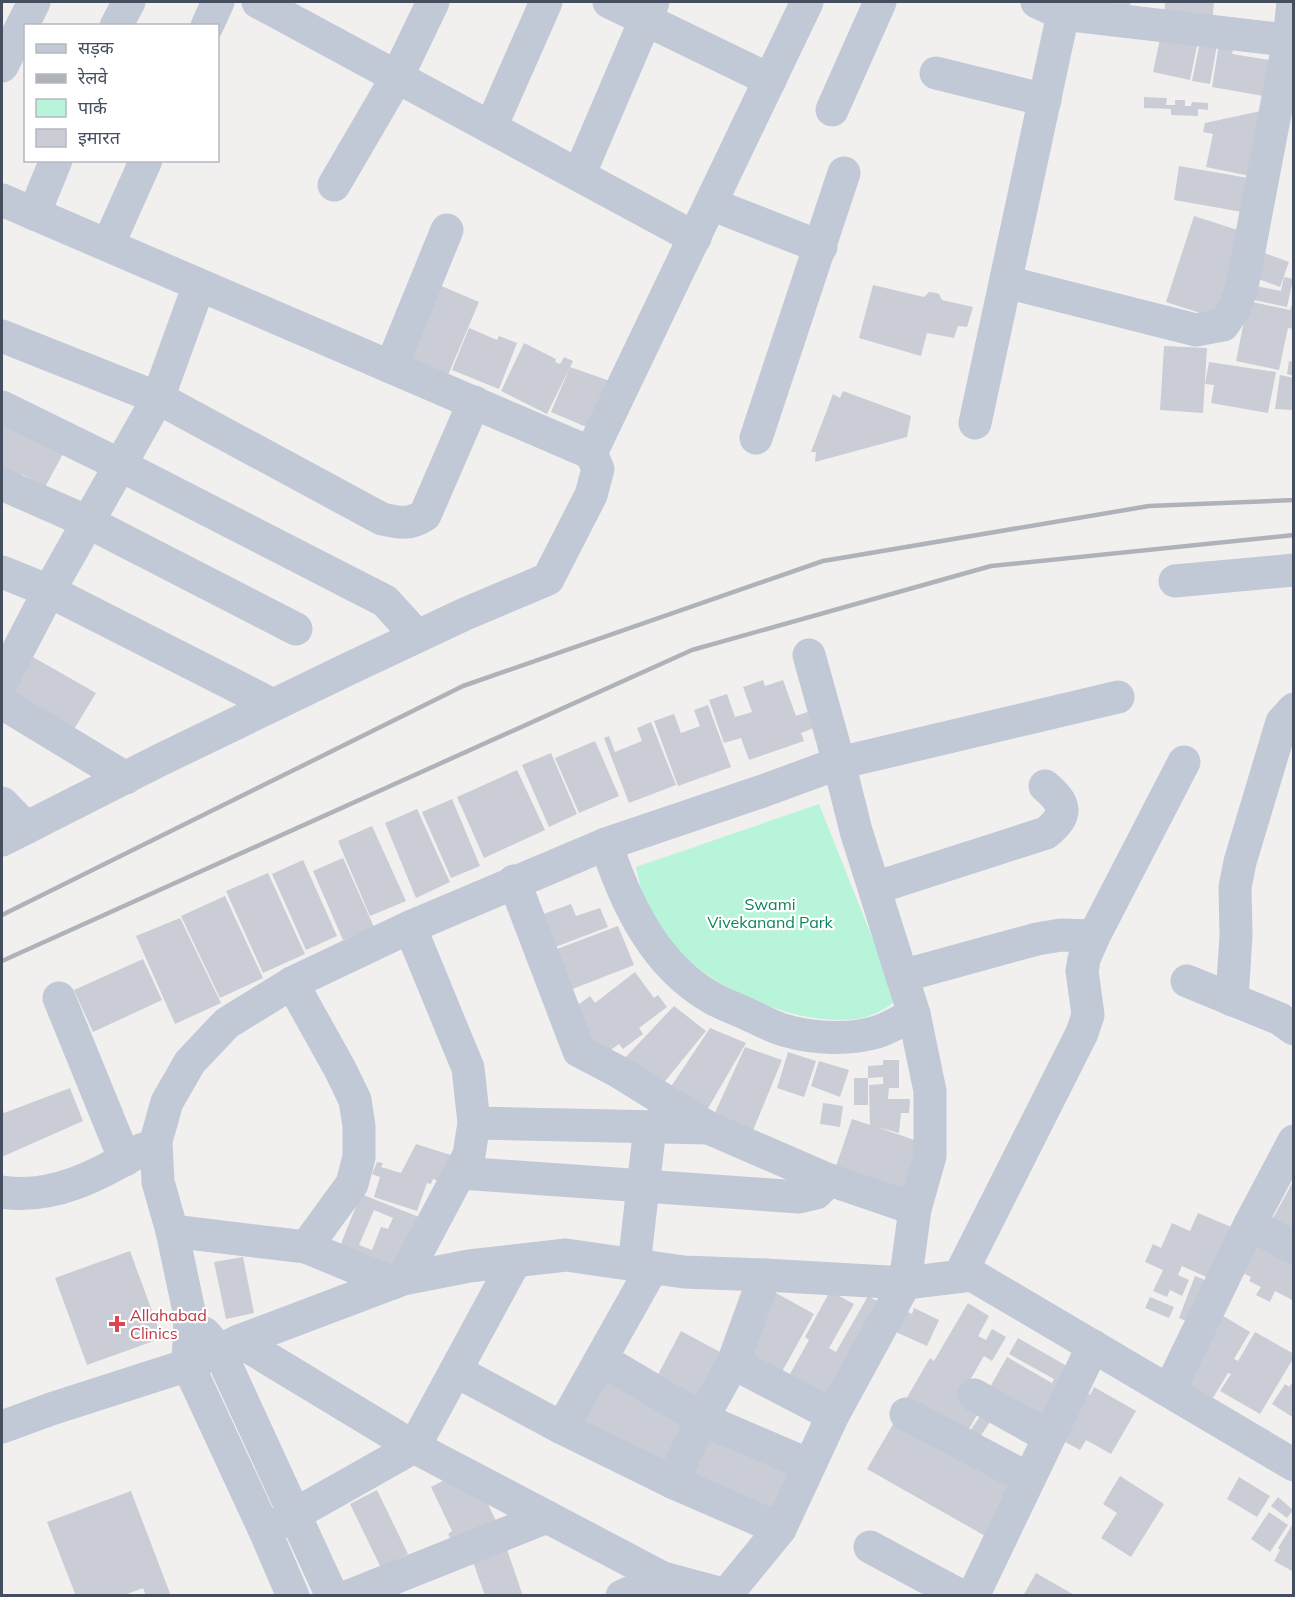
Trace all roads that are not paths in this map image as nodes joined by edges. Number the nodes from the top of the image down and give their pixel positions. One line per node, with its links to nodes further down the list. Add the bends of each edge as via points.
1 (34, 2): 16 (street)
2 (129, 2): 13 (street)
3 (218, 2): 14 (street)
4 (258, 2): 18 (street)
5 (434, 2): 18 (street)
6 (546, 2): 22 (street)
7 (609, 2): 12 (street)
8 (807, 2): 19 (street)
9 (880, 2): 21 (street)
10 (1293, 2): 15 (street)
11 (1055, 6): 15 (street); 20 (street)
12 (649, 10): 19 (street); 27 (street)
13 (117, 24)
14 (208, 24)
15 (1292, 40): 23 (street)
16 (2, 66)
17 (936, 73): 20 (street)
18 (397, 77): 22 (street); 28 (street)
19 (770, 80): 30 (street)
20 (1045, 100): 36 (street)
21 (832, 110)
22 (491, 127): 27 (street)
23 (1282, 143): 36 (street, via 1242,287 1223,325 1196,330)
24 (55, 162): 31 (street)
25 (145, 162): 34 (street)
26 (844, 173): 35 (street)
27 (579, 175): 33 (street)
28 (334, 185)
29 (2, 200): 31 (street)
30 (711, 204): 33 (street); 35 (street)
31 (34, 214): 34 (street)
32 (447, 230): 39 (street)
33 (695, 237): 45 (street)
34 (108, 245): 37 (street)
35 (821, 247): 44 (street)
36 (1006, 282): 43 (street)
37 (199, 285): 39 (street); 40 (street)
38 (2, 336): 40 (street)
39 (391, 367): 41 (street)
40 (158, 398): 41 (street, via 382,519 399,523 413,523 425,515); 46 (street)
41 (474, 402): 45 (street)
42 (2, 406): 46 (street)
43 (975, 423)
44 (756, 438)
45 (591, 453): 54 (street, via 598,469 591,495 548,579)
46 (120, 465): 48 (street); 54 (street, via 385,601)
47 (2, 484): 48 (street)
48 (88, 522): 52 (street); 53 (street)
49 (1293, 570): 51 (street)
50 (2, 572): 52 (street)
51 (1175, 581)
52 (49, 591): 56 (street); 59 (street)
53 (296, 629)
54 (417, 636): 59 (street)
55 (809, 655): 62 (street)
56 (4, 669)
57 (1118, 698): 62 (street)
58 (2, 703): 63 (street)
59 (273, 705): 63 (street)
60 (1293, 709): 76 (street, via 1282,722 1240,862 1235,887)
61 (1184, 762): 71 (street)
62 (839, 763): 67 (street); 69 (street)
63 (126, 778): 66 (street)
64 (1045, 786): 69 (street, via 1058,797 1063,813 1046,833)
65 (2, 803): 66 (street)
66 (14, 834)
67 (606, 844): 68 (street); 77 (street, via 639,924 668,962 712,998 786,1031 820,1036 850,1038 878,1031)
68 (514, 881): 70 (street); 81 (street, via 579,1051)
69 (875, 888): 72 (street)
70 (410, 927): 74 (street); 79 (street, via 468,1068)
71 (1094, 936): 72 (street, via 1037,939); 97 (street, via 1082,971 1088,1015 1082,1033)
72 (902, 976): 77 (street)
73 (1186, 981): 76 (street)
74 (292, 983): 82 (street, via 227,1023 190,1062 167,1102); 92 (street, via 355,1100 358,1126 358,1157 352,1184)
75 (59, 998): 84 (street)
76 (1233, 1000): 78 (street, via 1280,1019)
77 (914, 1014): 89 (street, via 930,1091 930,1156)
78 (1293, 1029)
79 (474, 1123): 80 (street); 85 (street, via 469,1155)
80 (650, 1127): 81 (street); 87 (street)
81 (709, 1128): 86 (street)
82 (156, 1141): 84 (street); 91 (street, via 158,1182)
83 (1293, 1141): 90 (street)
84 (125, 1160): 88 (street, via 66,1188 45,1193)
85 (460, 1173): 87 (street); 98 (street)
86 (829, 1180): 87 (street, via 816,1193 799,1197); 89 (street)
87 (644, 1185): 95 (street)
88 (2, 1192)
89 (915, 1209): 99 (street)
90 (1250, 1224): 93 (street); 107 (street)
91 (172, 1231): 92 (street); 100 (street)
92 (306, 1247): 98 (street)
93 (1293, 1248)
94 (515, 1261): 95 (street, via 566,1256); 98 (street); 106 (street)
95 (643, 1266): 96 (street); 103 (street)
96 (765, 1275): 99 (street); 104 (street)
97 (960, 1275): 99 (street); 102 (street, via 972,1275)
98 (398, 1281): 101 (street)
99 (905, 1283): 111 (street)
100 (189, 1316): 101 (street); 105 (street)
101 (229, 1346): 105 (street); 116 (street); 122 (street)
102 (1093, 1346): 107 (street); 115 (street)
103 (601, 1359): 112 (street); 114 (street)
104 (733, 1363): 111 (street); 112 (street)
105 (188, 1365): 113 (street); 125 (street)
106 (456, 1371): 114 (street); 116 (street)
107 (1169, 1391): 119 (street)
108 (974, 1395): 109 (street)
109 (1005, 1413): 115 (street); 117 (street)
110 (906, 1414): 117 (street)
111 (833, 1415): 118 (street)
112 (702, 1419): 118 (street); 121 (street)
113 (2, 1427)
114 (562, 1428): 121 (street)
115 (1049, 1437): 120 (street)
116 (414, 1447): 122 (street); 123 (street)
117 (978, 1452): 120 (street)
118 (808, 1465): 124 (street)
119 (1293, 1465)
120 (1029, 1479): 134 (street)
121 (672, 1482): 124 (street)
122 (295, 1515): 125 (street); 130 (street)
123 (547, 1517): 127 (street); 131 (street)
124 (780, 1529): 128 (street)
125 (265, 1531): 129 (street)
126 (870, 1547): 133 (street)
127 (663, 1578): 128 (street); 132 (street)
128 (726, 1595)
129 (293, 1596)
130 (332, 1596)
131 (349, 1596)
132 (622, 1596)
133 (961, 1596)
134 (973, 1596)

